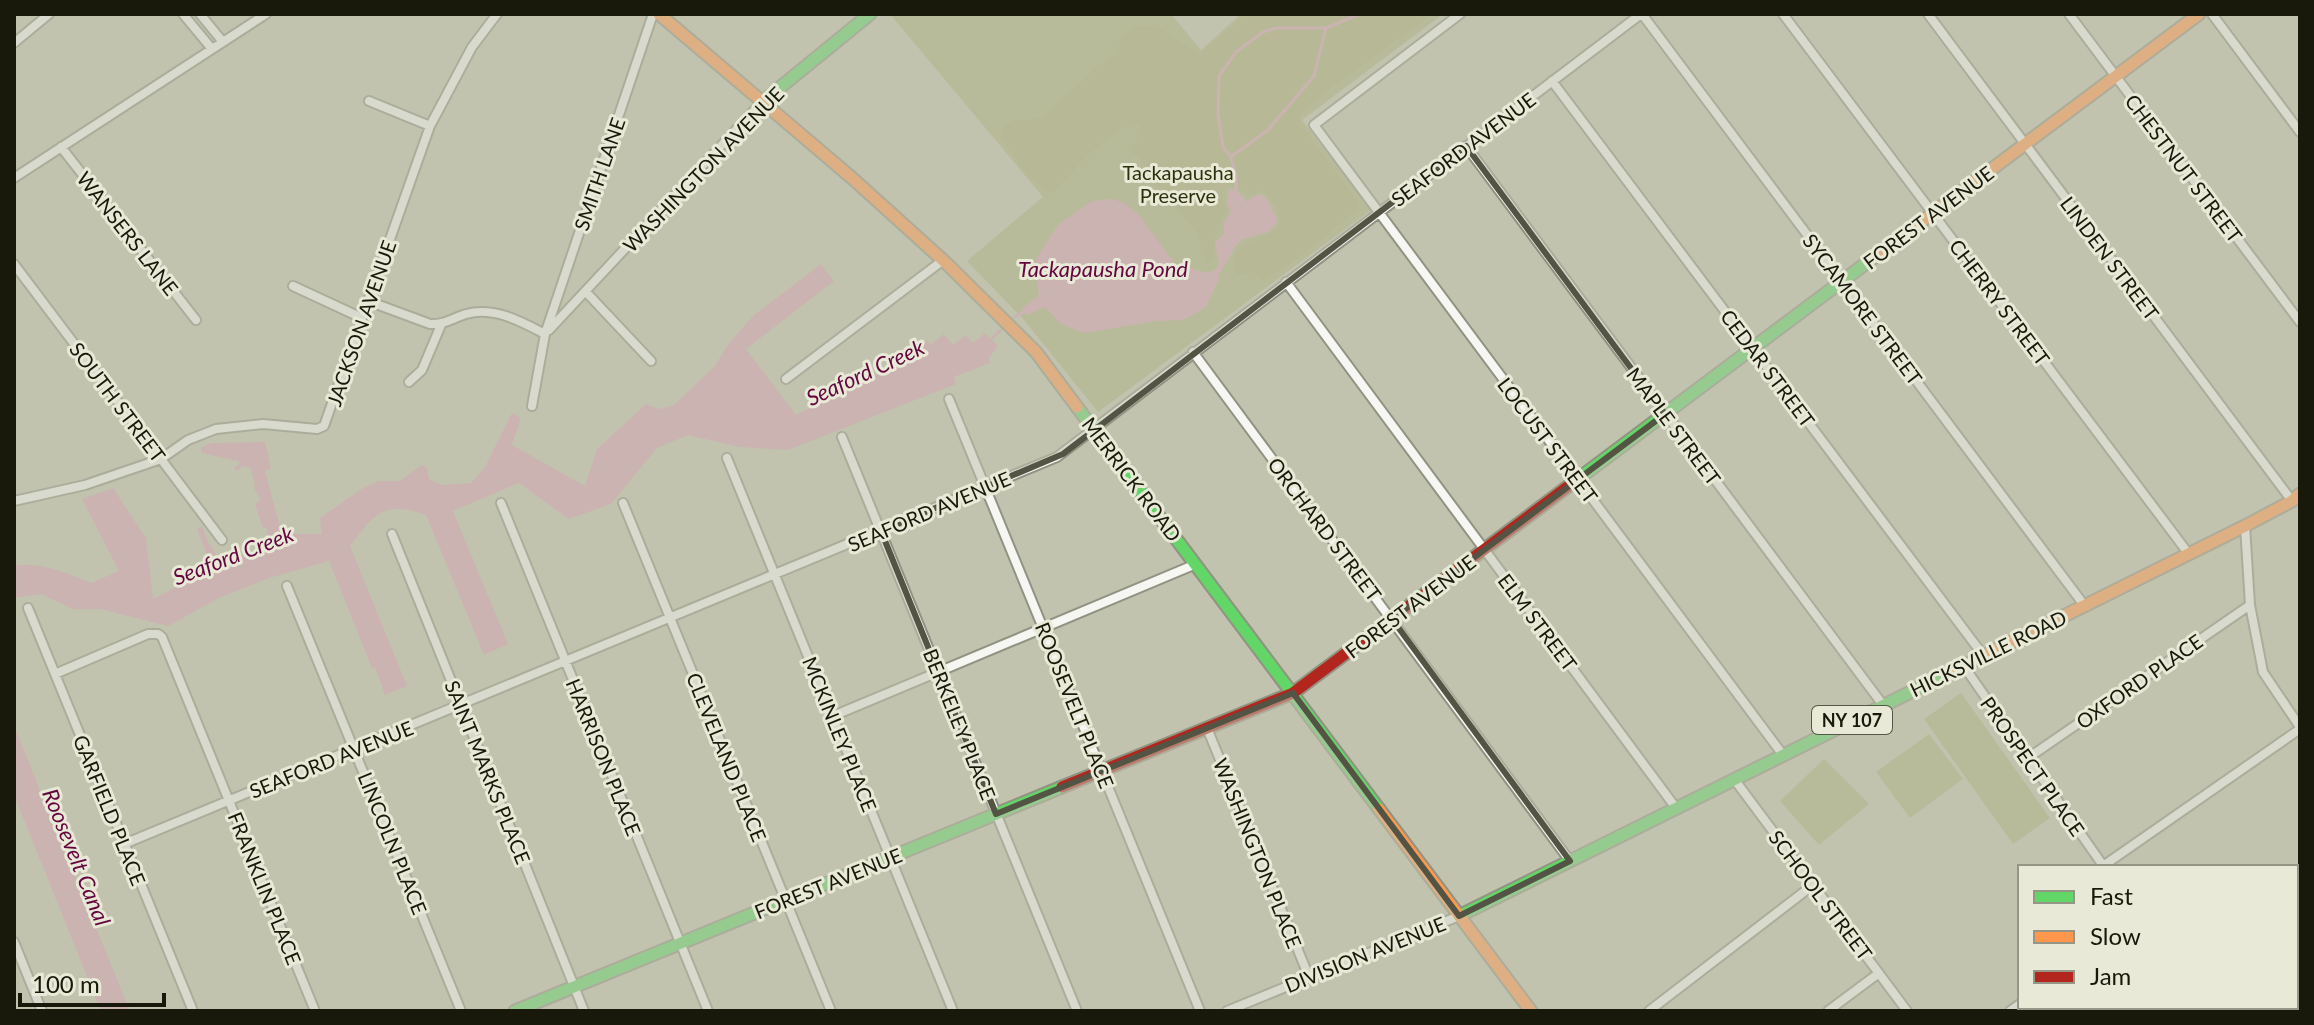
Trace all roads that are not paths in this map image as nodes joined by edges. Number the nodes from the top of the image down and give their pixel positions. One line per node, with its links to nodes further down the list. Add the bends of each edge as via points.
1 (49, 14): 16 (street)
2 (183, 14): 17 (street)
3 (200, 14): 15 (street)
4 (266, 14): 15 (street)
5 (497, 14): 22 (street, JACKSON AVENUE, via 472,47)
6 (656, 14): 21 (main road, MERRICK ROAD); 41 (street, SMITH LANE)
7 (870, 14): 21 (main road, WASHINGTON AVENUE)
8 (1460, 14): 28 (street, LOCUST STREET, via 1314,125)
9 (1642, 14): 19 (street, SEAFORD AVENUE); 33 (street, SYCAMORE STREET)
10 (1783, 14): 29 (street, CHERRY STREET)
11 (1928, 14): 24 (street, LINDEN STREET)
12 (2069, 14): 18 (street, CHESTNUT STREET)
13 (2199, 14): 18 (main road, FOREST AVENUE)
14 (2212, 14): 23 (street)
15 (223, 42): 17 (street)
16 (14, 43)
17 (212, 49): 26 (street)
18 (2116, 77): 24 (main road, FOREST AVENUE); 39 (street, CHESTNUT STREET)
19 (1552, 81): 25 (street, SEAFORD AVENUE); 42 (street, CEDAR STREET)
20 (369, 101): 22 (street)
21 (761, 103): 30 (main road, MERRICK ROAD); 35 (street, WASHINGTON AVENUE)
22 (430, 126): 36 (street, JACKSON AVENUE)
23 (2300, 132)
24 (2025, 144): 29 (main road, FOREST AVENUE); 56 (street, LINDEN STREET)
25 (1466, 146): 28 (street, SEAFORD AVENUE); 49 (street, MAPLE STREET)
26 (61, 147): 27 (street); 38 (street, WANSERS LANE)
27 (14, 178)
28 (1378, 213): 32 (street, SEAFORD AVENUE); 54 (street, LOCUST STREET)
29 (1934, 213): 33 (main road, FOREST AVENUE); 65 (street, CHERRY STREET)
30 (942, 261): 45 (street); 50 (main road, MERRICK ROAD, via 1036,352)
31 (14, 264): 53 (street, SOUTH STREET)
32 (1286, 282): 43 (street, SEAFORD AVENUE); 64 (street, ELM STREET)
33 (1842, 282): 42 (main road, FOREST AVENUE); 69 (street, SYCAMORE STREET)
34 (293, 286): 37 (street)
35 (586, 292): 41 (street, WASHINGTON AVENUE); 44 (street)
36 (368, 301): 37 (street, JACKSON AVENUE); 40 (street)
37 (362, 318): 53 (street, JACKSON AVENUE, via 321,429 263,424 216,429)
38 (196, 320)
39 (2300, 322)
40 (441, 325): 41 (street, via 490,312); 46 (street, via 422,370)
41 (545, 334): 48 (street, SMITH LANE)
42 (1753, 348): 49 (main road, FOREST AVENUE); 75 (street, CEDAR STREET)
43 (1193, 352): 50 (street, SEAFORD AVENUE); 73 (street, ORCHARD STREET)
44 (651, 361)
45 (786, 379)
46 (409, 382)
47 (949, 399): 55 (street, ROOSEVELT PLACE)
48 (532, 406)
49 (1665, 414): 54 (main road, FOREST AVENUE); 82 (street, MAPLE STREET)
50 (1094, 428): 55 (street, SEAFORD AVENUE, via 1063,454); 66 (main road, MERRICK ROAD)
51 (842, 437): 61 (street, BERKELEY PLACE)
52 (727, 458): 67 (street, MCKINLEY PLACE)
53 (161, 459): 57 (street, JACKSON AVENUE, via 85,485); 63 (street, SOUTH STREET)
54 (1577, 480): 64 (main road, FOREST AVENUE); 87 (street, LOCUST STREET)
55 (986, 487): 61 (street, SEAFORD AVENUE); 74 (street, ROOSEVELT PLACE)
56 (2297, 499): 60 (main road, HICKSVILLE ROAD / NY 107)
57 (14, 501)
58 (501, 503): 76 (street, HARRISON PLACE)
59 (623, 503): 72 (street, CLEVELAND PLACE)
60 (2245, 526): 65 (main road, HICKSVILLE ROAD / NY 107); 70 (street)
61 (881, 531): 67 (street, SEAFORD AVENUE); 78 (street, BERKELEY PLACE)
62 (392, 534): 81 (street, SAINT MARKS PLACE)
63 (222, 540)
64 (1485, 549): 73 (main road, FOREST AVENUE); 92 (street, ELM STREET)
65 (2188, 553): 69 (main road, HICKSVILLE ROAD / NY 107)
66 (1196, 564): 74 (street); 80 (main road, MERRICK ROAD)
67 (775, 575): 72 (street, SEAFORD AVENUE); 83 (street, MCKINLEY PLACE)
68 (287, 586): 86 (street, LINCOLN PLACE)
69 (2084, 605): 75 (main road, HICKSVILLE ROAD / NY 107)
70 (2250, 605): 85 (street, via 2263,672); 88 (street, OXFORD PLACE)
71 (28, 608): 79 (street, GARFIELD PLACE)
72 (670, 618): 76 (street, SEAFORD AVENUE); 100 (street, CLEVELAND PLACE)
73 (1392, 619): 80 (main road, FOREST AVENUE); 96 (street, ORCHARD STREET)
74 (1044, 629): 78 (street); 89 (street, ROOSEVELT PLACE)
75 (1983, 655): 77 (main road, HICKSVILLE ROAD / NY 107)
76 (566, 661): 81 (street, SEAFORD AVENUE); 103 (street, HARRISON PLACE)
77 (1963, 665): 82 (main road, HICKSVILLE ROAD / NY 107); 88 (street, PROSPECT PLACE)
78 (939, 672): 83 (street); 93 (street, BERKELEY PLACE)
79 (55, 674): 91 (street, FRANKLIN PLACE, via 158,634); 94 (street, GARFIELD PLACE)
80 (1293, 693): 84 (main road, FOREST AVENUE); 101 (main road, MERRICK ROAD)
81 (461, 705): 86 (street, SEAFORD AVENUE); 106 (street, SAINT MARKS PLACE)
82 (1883, 705): 87 (main road, HICKSVILLE ROAD / NY 107)
83 (833, 716): 95 (street, MCKINLEY PLACE)
84 (1207, 728): 89 (main road, FOREST AVENUE); 105 (street, WASHINGTON PLACE)
85 (2300, 728): 98 (street)
86 (355, 749): 91 (street, SEAFORD AVENUE); 110 (street, LINCOLN PLACE)
87 (1783, 755): 90 (main road, HICKSVILLE ROAD / NY 107)
88 (2028, 758): 97 (street, PROSPECT PLACE)
89 (1102, 771): 93 (main road, FOREST AVENUE); 117 (street, ROOSEVELT PLACE)
90 (1734, 779): 92 (main road, HICKSVILLE ROAD / NY 107); 99 (street, SCHOOL STREET)
91 (229, 801): 94 (street, SEAFORD AVENUE); 109 (street, FRANKLIN PLACE)
92 (1676, 808): 96 (main road, HICKSVILLE ROAD / NY 107)
93 (996, 814): 95 (main road, FOREST AVENUE); 116 (street, BERKELEY PLACE)
94 (124, 844): 108 (street, GARFIELD PLACE)
95 (890, 858): 100 (main road, FOREST AVENUE); 115 (street, MCKINLEY PLACE)
96 (1570, 861): 101 (main road, HICKSVILLE ROAD / NY 107)
97 (2102, 865)
98 (2104, 865)
99 (1813, 885): 104 (street, SCHOOL STREET); 120 (street)
100 (785, 900): 103 (main road, FOREST AVENUE); 114 (street, CLEVELAND PLACE)
101 (1459, 916): 105 (street, DIVISION AVENUE); 119 (main road, MERRICK ROAD)
102 (14, 942): 107 (street)
103 (680, 944): 106 (main road, FOREST AVENUE); 113 (street, HARRISON PLACE)
104 (1879, 973): 121 (street); 122 (street, SCHOOL STREET)
105 (1309, 977): 118 (street, DIVISION AVENUE)
106 (574, 987): 111 (main road, FOREST AVENUE); 112 (street, SAINT MARKS PLACE)
107 (42, 1011)
108 (193, 1011)
109 (315, 1011)
110 (461, 1011)
111 (515, 1011)
112 (584, 1011)
113 (708, 1011)
114 (831, 1011)
115 (953, 1011)
116 (1077, 1011)
117 (1200, 1011)
118 (1227, 1011)
119 (1531, 1011)
120 (1649, 1011)
121 (1828, 1011)
122 (1907, 1011)

